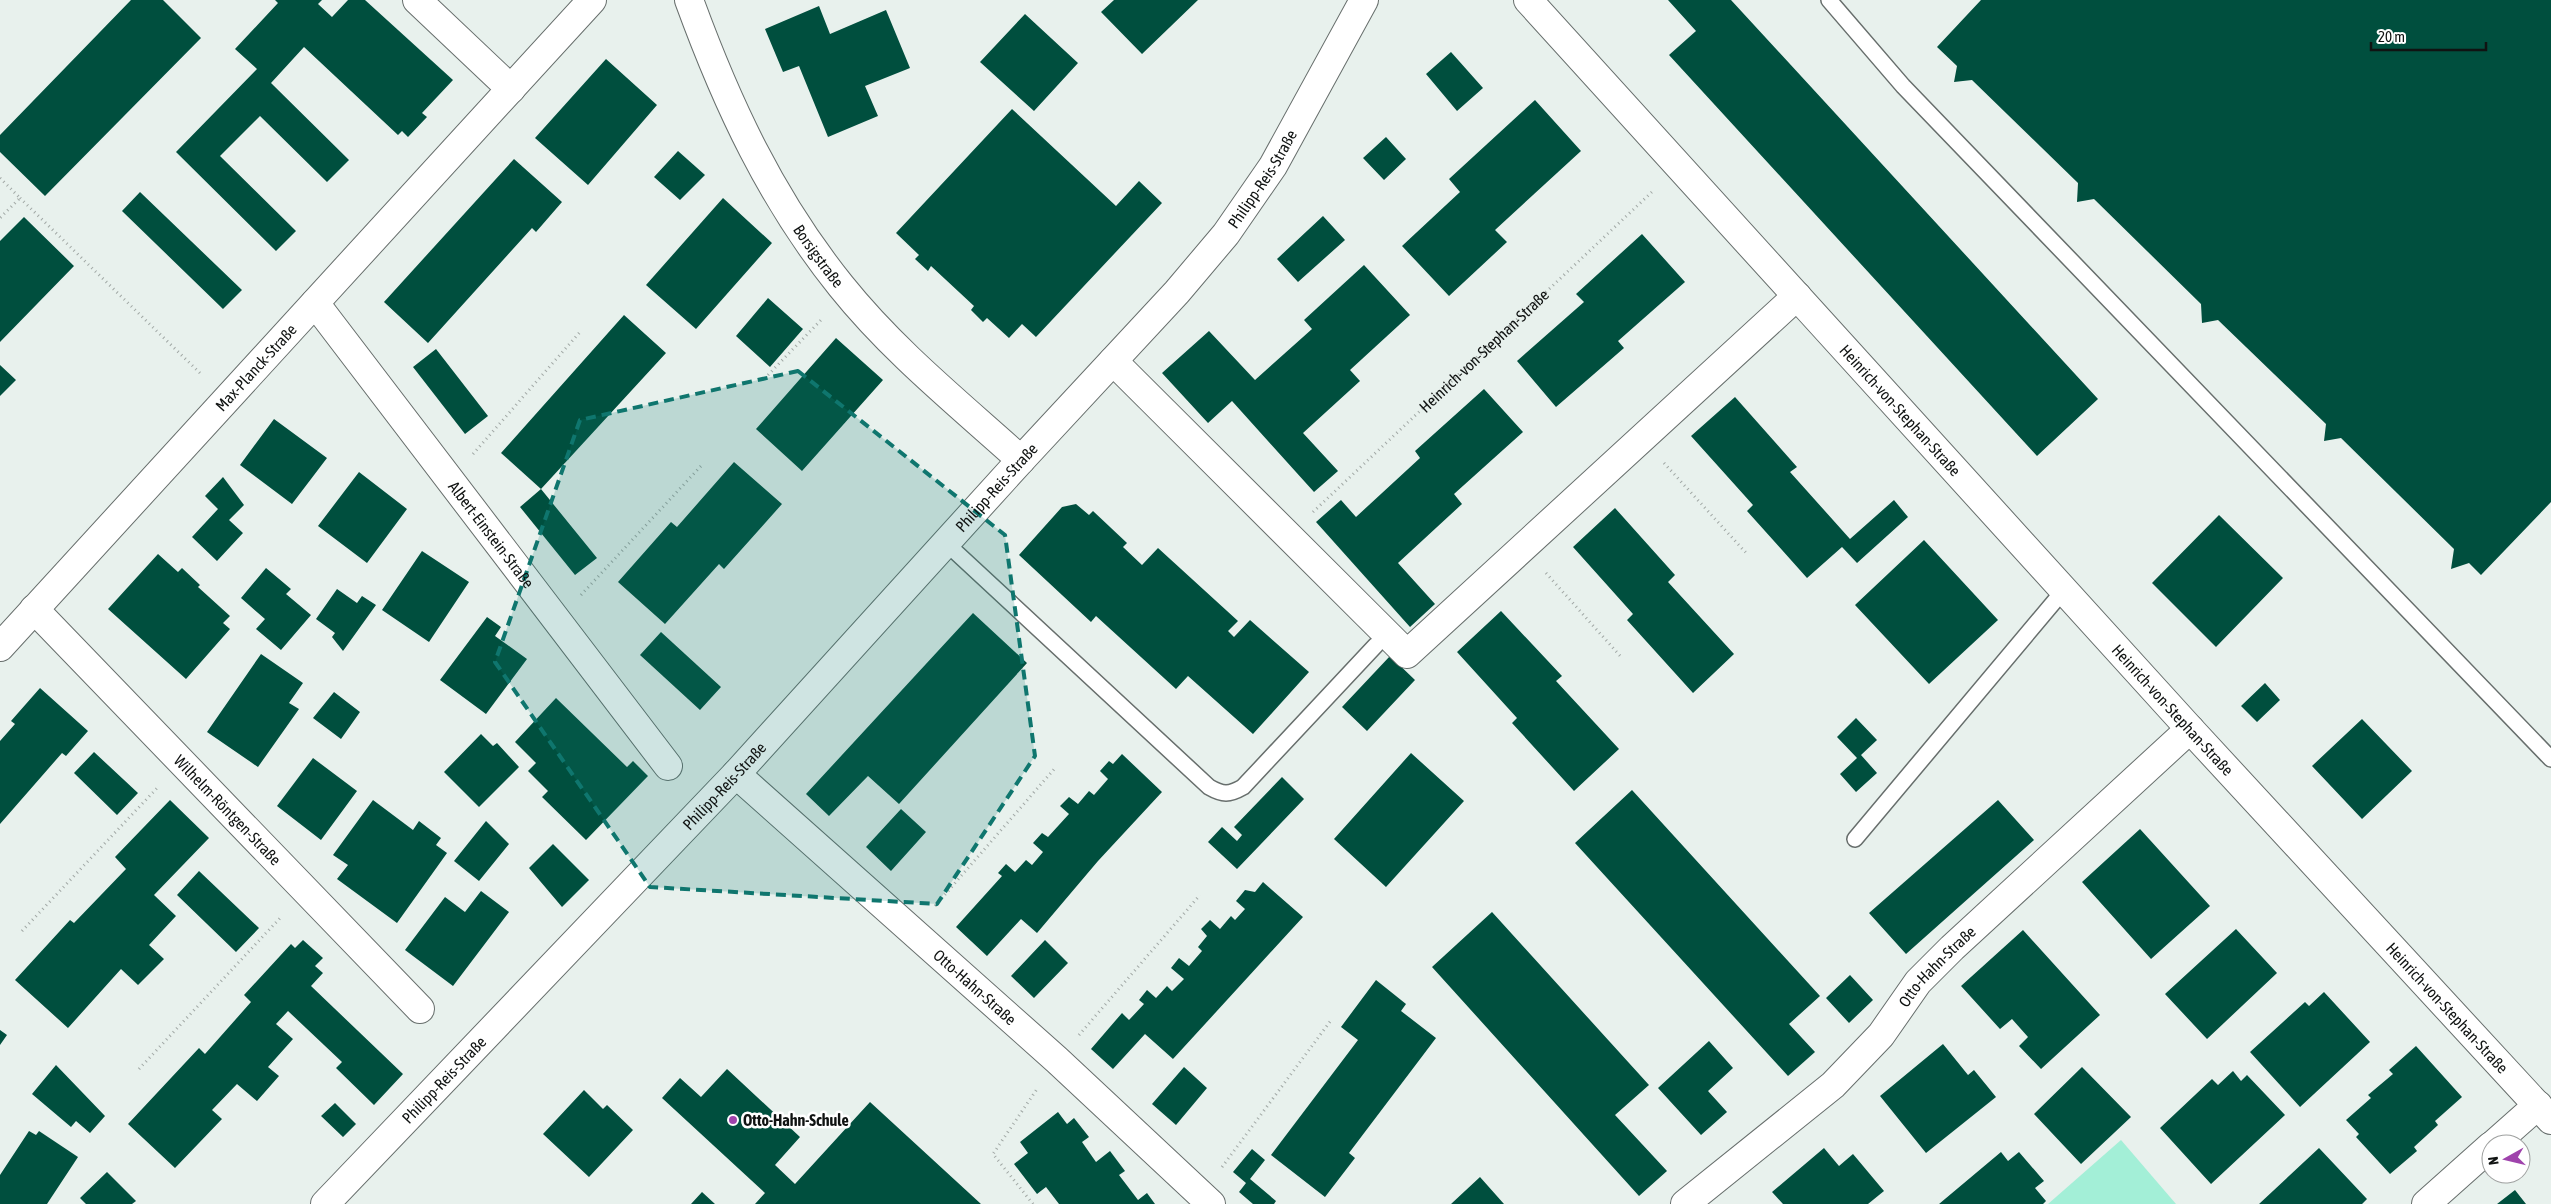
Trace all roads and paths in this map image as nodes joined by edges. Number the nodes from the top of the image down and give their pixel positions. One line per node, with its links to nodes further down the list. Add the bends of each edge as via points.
1 (417, 0): 7 (street)
2 (592, 0): 7 (street, Max-Planck-Straße)
3 (689, 0): 12 (street, Borsigstraße, via 745,137 779,199)
4 (1364, 0): 16 (street, Philipp-Reis-Straße, via 1298,125 1254,196 1177,292)
5 (1528, 0): 8 (street, Heinrich-von-Stephan-Straße)
6 (1828, 0): 34 (lane, via 1902,86)
7 (511, 89): 14 (street, Max-Planck-Straße)
8 (1680, 165): 13 (street, Heinrich-von-Stephan-Straße); 23 (path, Heinrich-von-Stephan-Straße)
9 (0, 178): 10 (path)
10 (20, 198): 11 (path); 18 (path)
11 (0, 218)
12 (847, 293): 17 (path); 20 (street, Borsigstraße, via 911,361)
13 (1797, 296): 19 (street); 27 (street, Heinrich-von-Stephan-Straße)
14 (315, 303): 18 (street, Max-Planck-Straße); 22 (street, Albert-Einstein-Straße)
15 (580, 332): 22 (path)
16 (1113, 361): 20 (street, Philipp-Reis-Straße); 23 (street)
17 (768, 375)
18 (227, 400): 28 (street, Max-Planck-Straße)
19 (1642, 438): 25 (street); 26 (path)
20 (1021, 460): 24 (street, Philipp-Reis-Straße)
21 (702, 466): 29 (path)
22 (450, 480): 29 (street, Albert-Einstein-Straße)
23 (1288, 536): 25 (street, via 1407,654)
24 (946, 543): 30 (lane, via 1219,793 1232,794 1242,787); 38 (street, Philipp-Reis-Straße)
25 (1522, 548): 32 (path)
26 (1748, 556)
27 (2064, 590): 33 (street, Heinrich-von-Stephan-Straße); 39 (lane)
28 (34, 609): 31 (street, Max-Planck-Straße); 35 (street, Wilhelm-Röntgen-Straße)
29 (557, 621): 36 (street, Albert-Einstein-Straße)
30 (1376, 645)
31 (0, 647)
32 (1622, 658)
33 (2190, 729): 48 (street, Heinrich-von-Stephan-Straße); 54 (street, Otto-Hahn-Straße, via 1952,948 1918,982 1881,1035 1833,1085)
34 (2551, 758)
35 (182, 762): 40 (street, Wilhelm-Röntgen-Straße); 42 (path)
36 (668, 766)
37 (1056, 767): 43 (path)
38 (736, 774): 43 (street, Otto-Hahn-Straße); 52 (street, Philipp-Reis-Straße)
39 (1855, 838)
40 (306, 891): 44 (street, Wilhelm-Röntgen-Straße); 47 (path)
41 (1200, 895): 46 (path)
42 (22, 931)
43 (912, 932): 46 (street, Otto-Hahn-Straße)
44 (420, 1009)
45 (1332, 1019): 51 (path)
46 (1057, 1060): 51 (street, Otto-Hahn-Straße); 53 (path, via 993,1154)
47 (139, 1069)
48 (2544, 1112): 49 (street)
49 (2509, 1134)
50 (2481, 1155): 55 (street)
51 (1206, 1200)
52 (325, 1204)
53 (1032, 1204)
54 (1685, 1204)
55 (2426, 1204)

